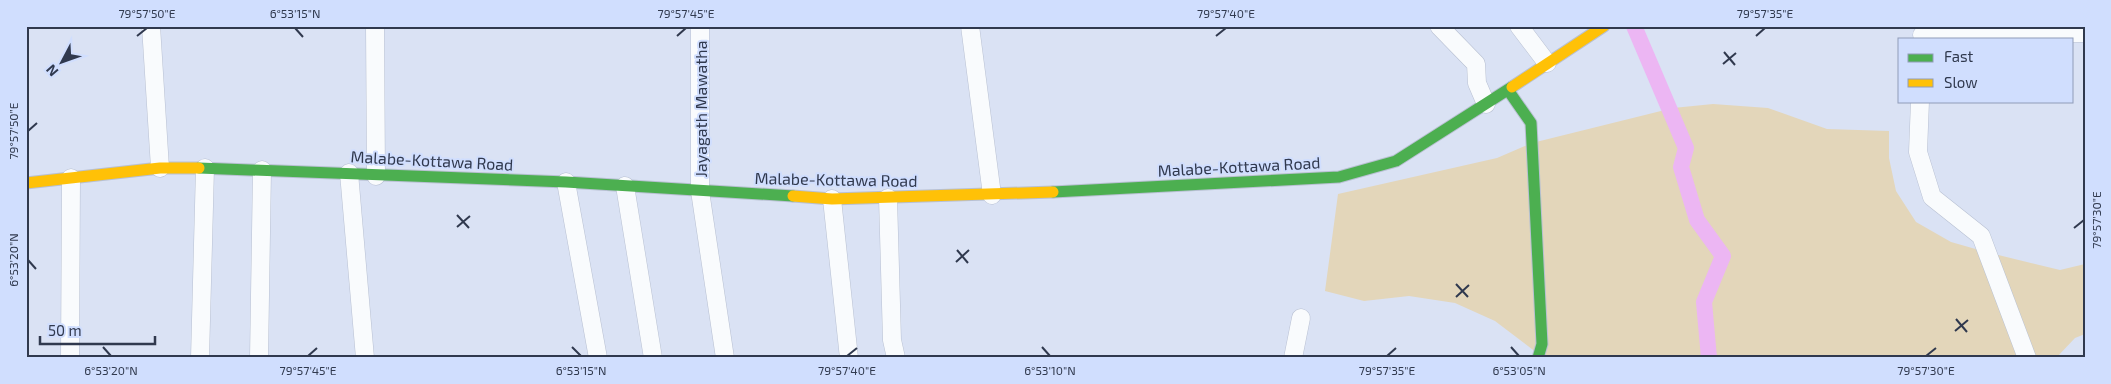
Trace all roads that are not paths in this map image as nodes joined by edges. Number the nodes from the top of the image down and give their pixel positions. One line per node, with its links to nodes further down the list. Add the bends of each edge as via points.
1 (151, 26): 14 (street)
2 (375, 26): 18 (street)
3 (700, 26): 23 (street, Jayagath Mawatha)
4 (970, 26): 24 (street)
5 (1439, 26): 13 (street, via 1476,64 1477,83)
6 (1519, 26): 10 (street)
7 (1604, 26): 10 (main road, Malabe-Kottawa Road)
8 (1922, 33): 9 (street)
9 (2085, 33)
10 (1547, 63): 11 (main road, Malabe-Kottawa Road)
11 (1508, 90): 13 (main road, Malabe-Kottawa Road); 38 (main road, via 1531,123 1542,344)
12 (1920, 102): 39 (street, via 1918,152 1932,197 1981,236)
13 (1486, 104): 24 (main road, Malabe-Kottawa Road, via 1396,161 1339,178)
14 (160, 168): 15 (main road, Malabe-Kottawa Road); 19 (main road, Malabe-Kottawa Road)
15 (205, 168): 16 (main road, Malabe-Kottawa Road); 29 (street)
16 (262, 170): 17 (main road, Malabe-Kottawa Road); 30 (street)
17 (349, 172): 18 (main road, Malabe-Kottawa Road); 31 (street)
18 (376, 176): 20 (main road, Malabe-Kottawa Road)
19 (71, 178): 21 (main road, Malabe-Kottawa Road); 28 (street)
20 (566, 182): 22 (main road, Malabe-Kottawa Road); 32 (street)
21 (26, 183)
22 (625, 186): 23 (main road, Malabe-Kottawa Road); 33 (street)
23 (700, 191): 26 (main road, Malabe-Kottawa Road); 34 (street, Jayagath Mawatha)
24 (992, 195): 25 (main road, Malabe-Kottawa Road)
25 (888, 198): 26 (main road, Malabe-Kottawa Road); 36 (street, via 892,340)
26 (832, 199): 35 (street)
27 (1301, 318): 37 (street)
28 (70, 358)
29 (200, 358)
30 (259, 358)
31 (365, 358)
32 (598, 358)
33 (653, 358)
34 (725, 358)
35 (849, 358)
36 (896, 358)
37 (1293, 358)
38 (1538, 358)
39 (2027, 358)

